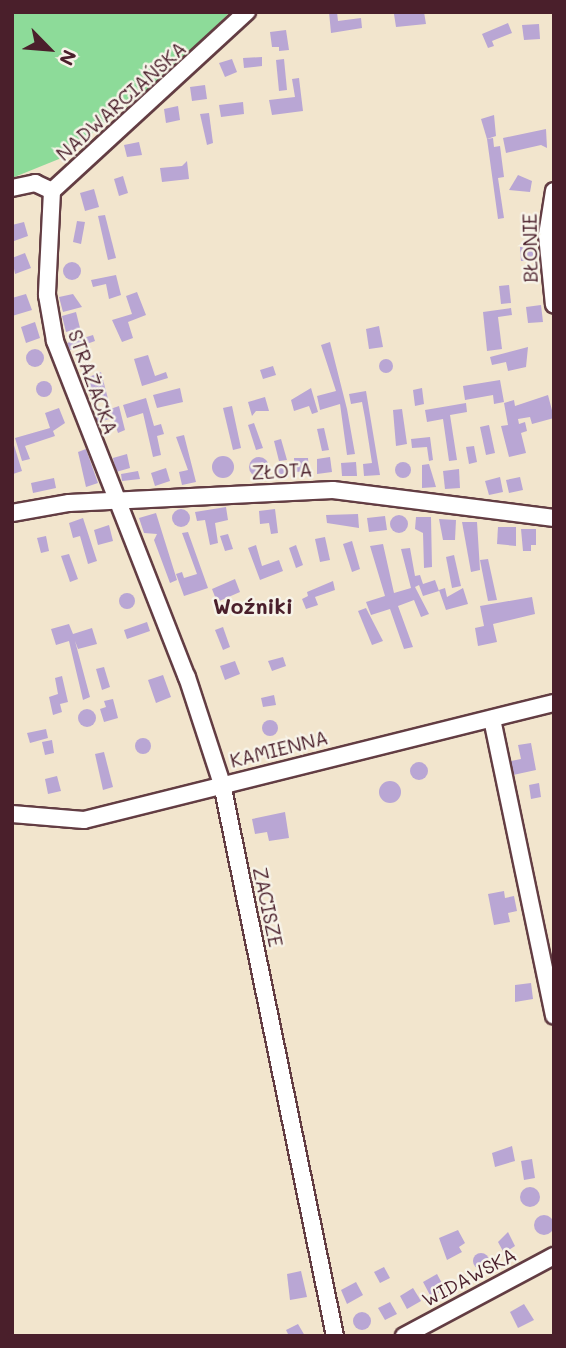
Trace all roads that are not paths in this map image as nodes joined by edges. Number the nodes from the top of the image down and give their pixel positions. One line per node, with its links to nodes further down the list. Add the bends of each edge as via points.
1 (247, 12): 3 (street, NADWARCIAŃSKA)
2 (12, 188): 3 (street, via 35,183)
3 (52, 191): 6 (street, STRAŻACKA, via 47,295 51,324)
4 (554, 191): 5 (street, BŁONIE, via 547,235)
5 (554, 305)
6 (114, 501): 7 (street, ZŁOTA); 8 (street, ZŁOTA, via 357,491); 11 (street, ZACISZE, via 187,677)
7 (12, 513)
8 (553, 518)
9 (554, 703): 10 (street, KAMIENNA)
10 (492, 719): 11 (street, KAMIENNA); 13 (street)
11 (222, 784): 12 (street, KAMIENNA, via 84,820); 15 (street, ZACISZE)
12 (12, 814)
13 (554, 1016)
14 (554, 1256): 16 (street, WIDAWSKA)
15 (335, 1336)
16 (404, 1336)

